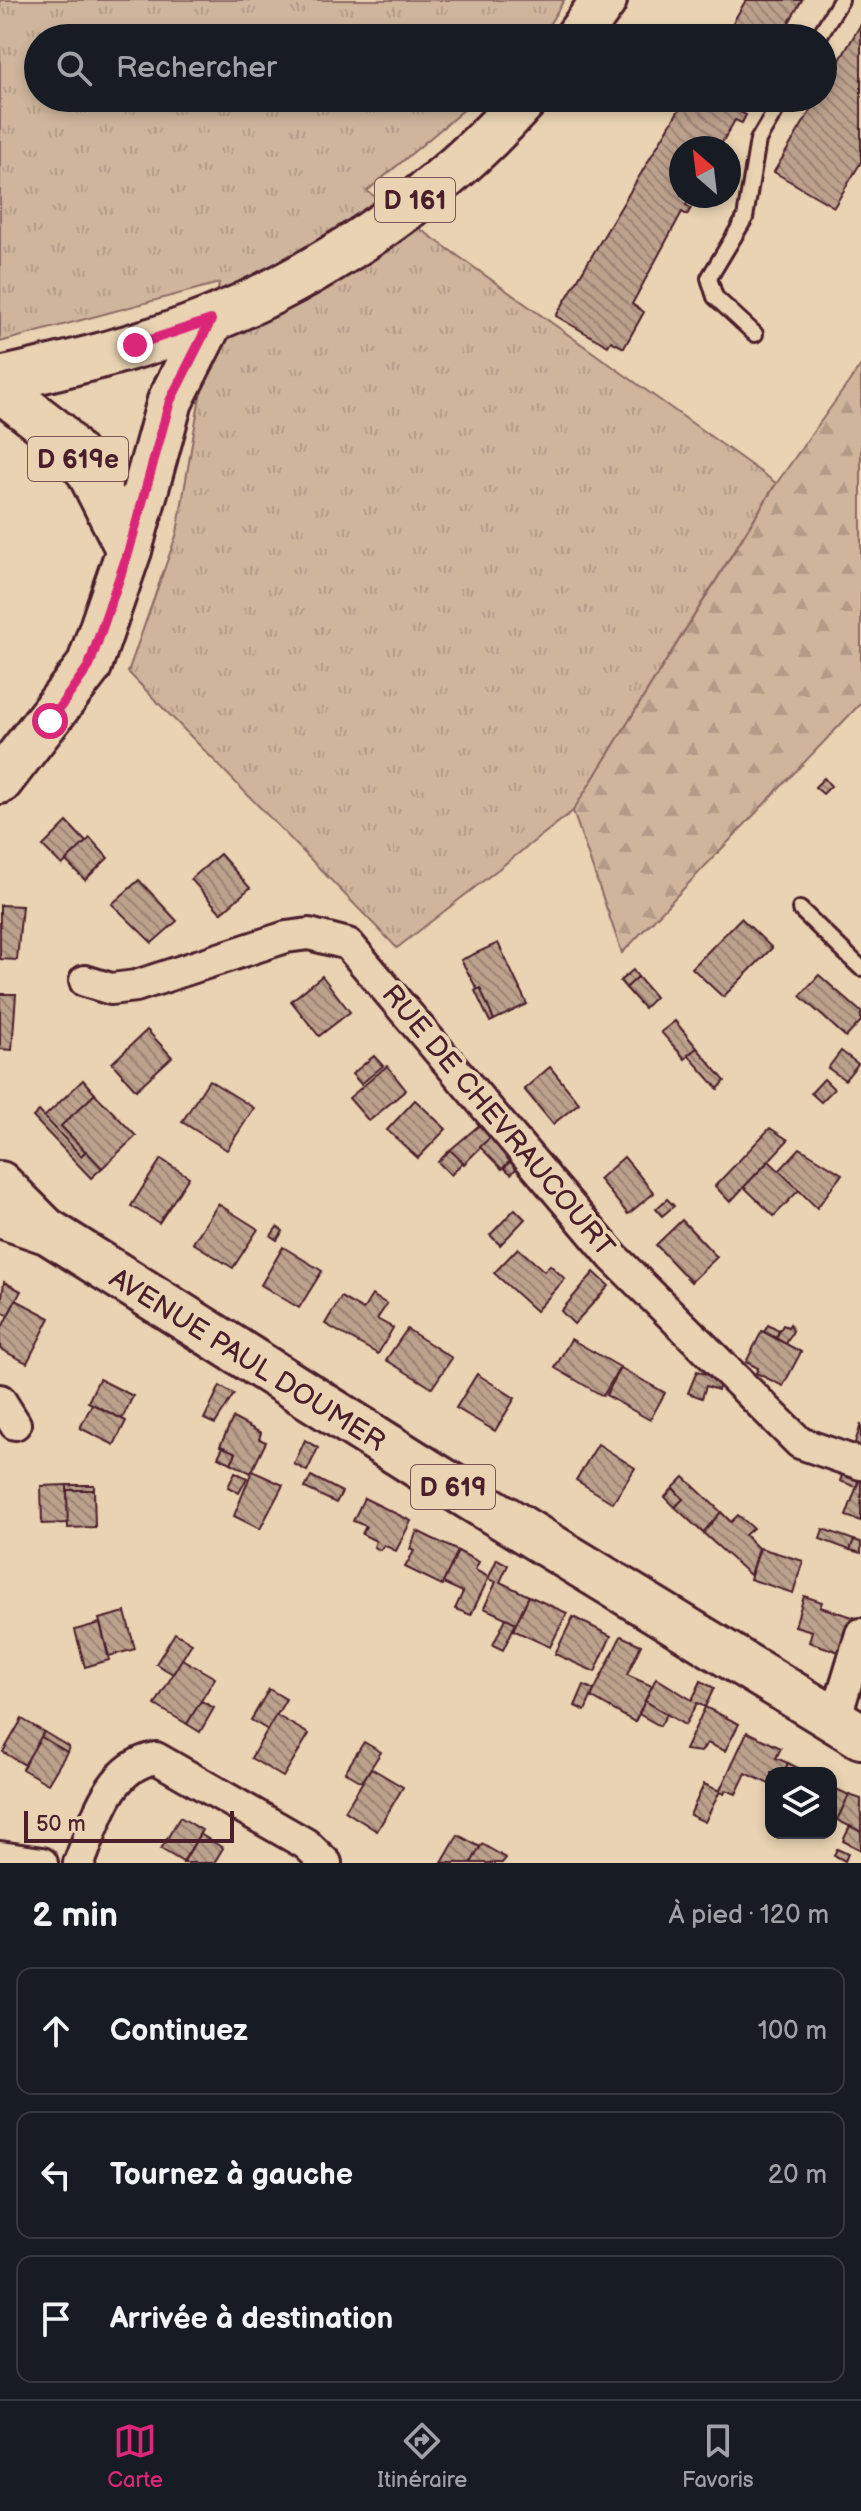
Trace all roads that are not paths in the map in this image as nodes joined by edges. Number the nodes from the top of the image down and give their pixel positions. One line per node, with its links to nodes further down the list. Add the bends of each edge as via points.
1 (604, 0): 3 (main road)
2 (841, 0): 4 (lane)
3 (587, 24)
4 (826, 24)
5 (514, 112): 7 (main road, D 161, via 448,174 388,220 288,282)
6 (775, 112): 8 (lane, via 758,140 745,218 709,278 715,297)
7 (211, 320): 9 (main road); 11 (main road, D 619e, via 170,401)
8 (755, 334)
9 (0, 380)
10 (0, 389): 11 (main road, D 619e, via 58,434 89,471)
11 (129, 550): 12 (main road, D 619e, via 89,666)
12 (0, 781)
13 (800, 909): 14 (lane)
14 (861, 968)
15 (85, 981): 19 (street, RUE DE CHEVRAUCOURT, via 111,989 136,986 286,937 309,934 348,944 613,1257 800,1443)
16 (0, 1183): 18 (main road)
17 (0, 1215): 18 (main road, AVENUE PAUL DOUMER / D 619)
18 (49, 1232): 21 (main road, AVENUE PAUL DOUMER / D 619)
19 (861, 1464)
20 (861, 1634): 21 (street)
21 (848, 1728)
22 (0, 1857): 23 (street)
23 (42, 1863)
24 (79, 1863): 25 (street, via 118,1779 133,1765 156,1758 306,1844)
25 (326, 1863)

